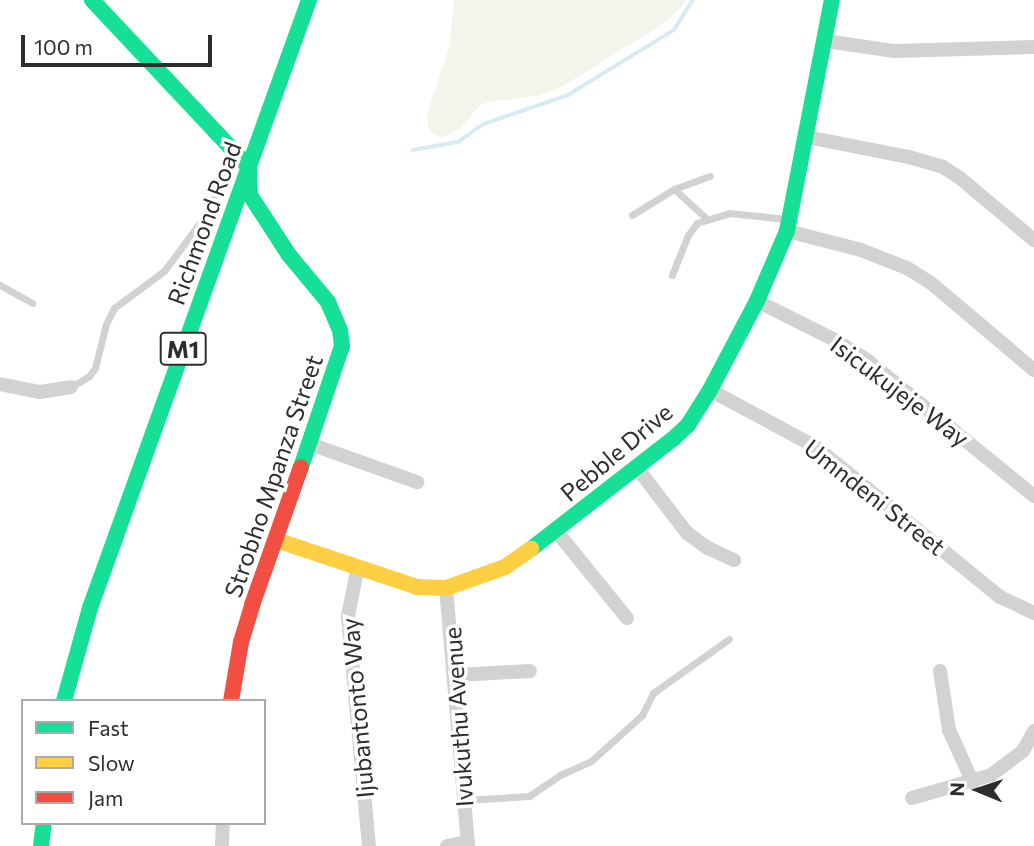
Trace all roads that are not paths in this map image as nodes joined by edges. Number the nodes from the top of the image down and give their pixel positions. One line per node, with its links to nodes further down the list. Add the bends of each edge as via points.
1 (92, 0): 7 (main road)
2 (309, 0): 8 (main road, Richmond Road / M1)
3 (832, 0): 4 (main road, Pebble Drive)
4 (826, 41): 5 (street, via 894,51); 6 (main road, Pebble Drive)
5 (1034, 47)
6 (807, 137): 13 (main road, Pebble Drive); 14 (street, via 943,167)
7 (235, 152): 8 (main road); 21 (lane, via 205,216 164,271 114,308 95,368)
8 (249, 167): 23 (main road, Strobho Mpanza Street, via 250,195 289,255 328,302 340,330 342,346); 38 (main road, Richmond Road / M1, via 90,608)
9 (710, 176): 10 (lane)
10 (674, 189): 11 (lane); 12 (lane)
11 (632, 215)
12 (707, 219): 13 (lane, via 729,213); 15 (lane, via 688,235)
13 (788, 225): 17 (main road, Pebble Drive); 19 (street, via 906,268 931,283)
14 (1034, 240)
15 (672, 275)
16 (0, 285): 18 (lane)
17 (757, 301): 22 (main road, Pebble Drive); 26 (street, Isicukujeje Way, via 868,361)
18 (32, 303)
19 (1034, 370)
20 (0, 384): 21 (street, via 40,392)
21 (71, 387)
22 (710, 390): 24 (main road, Pebble Drive, via 688,425); 32 (street, Umndeni Street, via 816,447 1000,597)
23 (310, 444): 25 (street); 28 (main road, Strobho Mpanza Street)
24 (638, 469): 27 (main road, Pebble Drive); 29 (street, via 687,533)
25 (417, 482)
26 (1034, 496)
27 (556, 532): 31 (main road, Pebble Drive, via 505,567); 33 (street)
28 (276, 540): 30 (main road, Pebble Drive); 39 (main road, Strobho Mpanza Street, via 241,642)
29 (734, 560)
30 (356, 571): 31 (main road, Pebble Drive, via 417,587); 49 (street, Ijubantonto Way, via 348,616)
31 (446, 588): 37 (street, Ivukuthu Avenue)
32 (1034, 613)
33 (628, 618)
34 (729, 639): 43 (lane, via 653,693 642,715 591,761 529,796)
35 (530, 671): 37 (street)
36 (940, 671): 41 (street, via 949,730)
37 (456, 675): 43 (street, Ivukuthu Avenue)
38 (65, 699)
39 (231, 699)
40 (1034, 731): 41 (street, via 1023,751 1009,763)
41 (973, 783): 42 (street)
42 (912, 799)
43 (464, 800): 46 (street, Ivukuthu Avenue)
44 (44, 825): 47 (main road)
45 (223, 825): 48 (street)
46 (467, 844): 50 (street)
47 (41, 846)
48 (222, 846)
49 (369, 846)
50 (447, 846)

